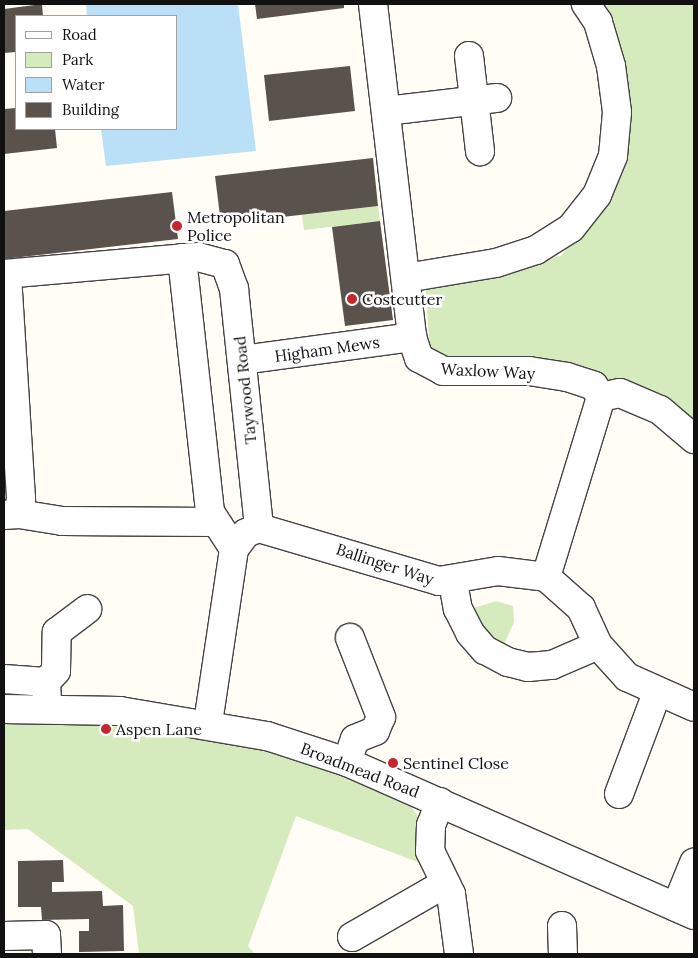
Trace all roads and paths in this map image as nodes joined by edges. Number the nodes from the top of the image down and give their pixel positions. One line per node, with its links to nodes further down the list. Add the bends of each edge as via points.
1 (373, 4): 5 (street, Waxlow Way)
2 (586, 4): 9 (street, via 598,22 611,66 617,112 613,156 597,196 571,228 536,250 496,263)
3 (469, 56): 4 (street)
4 (485, 100): 5 (street); 6 (street)
5 (386, 111): 9 (street, Waxlow Way)
6 (480, 152)
7 (182, 258): 8 (street, Taywood Road); 11 (street, Taywood Road, via 210,258 229,270); 15 (street)
8 (5, 274): 14 (street)
9 (406, 278): 10 (street, Waxlow Way)
10 (412, 337): 11 (street, Higham Mews); 12 (street, Waxlow Way, via 419,358 436,370 558,376 594,386)
11 (242, 360): 16 (street, Taywood Road)
12 (601, 397): 13 (street, via 620,393 660,410); 18 (street)
13 (694, 439)
14 (11, 515): 15 (street, via 62,520)
15 (214, 522): 17 (street)
16 (260, 528): 17 (street, via 246,533); 19 (street, Ballinger Way)
17 (234, 549): 29 (street)
18 (546, 577): 19 (street, Ballinger Way, via 498,571); 22 (street, via 581,608)
19 (453, 582): 22 (street, via 458,609 470,633 485,650 508,662 528,667 552,665)
20 (87, 609): 24 (street, via 57,632 56,671)
21 (350, 638): 30 (street, via 381,717 375,731 355,739)
22 (598, 645): 25 (street, via 627,677)
23 (4, 679): 24 (street)
24 (46, 682): 28 (street)
25 (657, 693): 26 (street); 31 (street)
26 (694, 707)
27 (4, 709): 28 (street, Broadmead Road)
28 (47, 709): 29 (street, Broadmead Road, via 120,711)
29 (208, 723): 30 (street, Broadmead Road)
30 (346, 762): 32 (street, Broadmead Road)
31 (619, 794)
32 (440, 802): 34 (street, via 431,825 430,851); 35 (street, Broadmead Road)
33 (694, 863): 35 (street)
34 (446, 883): 38 (street); 40 (street)
35 (685, 911)
36 (562, 926): 41 (street)
37 (4, 936): 39 (street, via 46,935)
38 (352, 937)
39 (48, 954)
40 (459, 954)
41 (563, 954)

